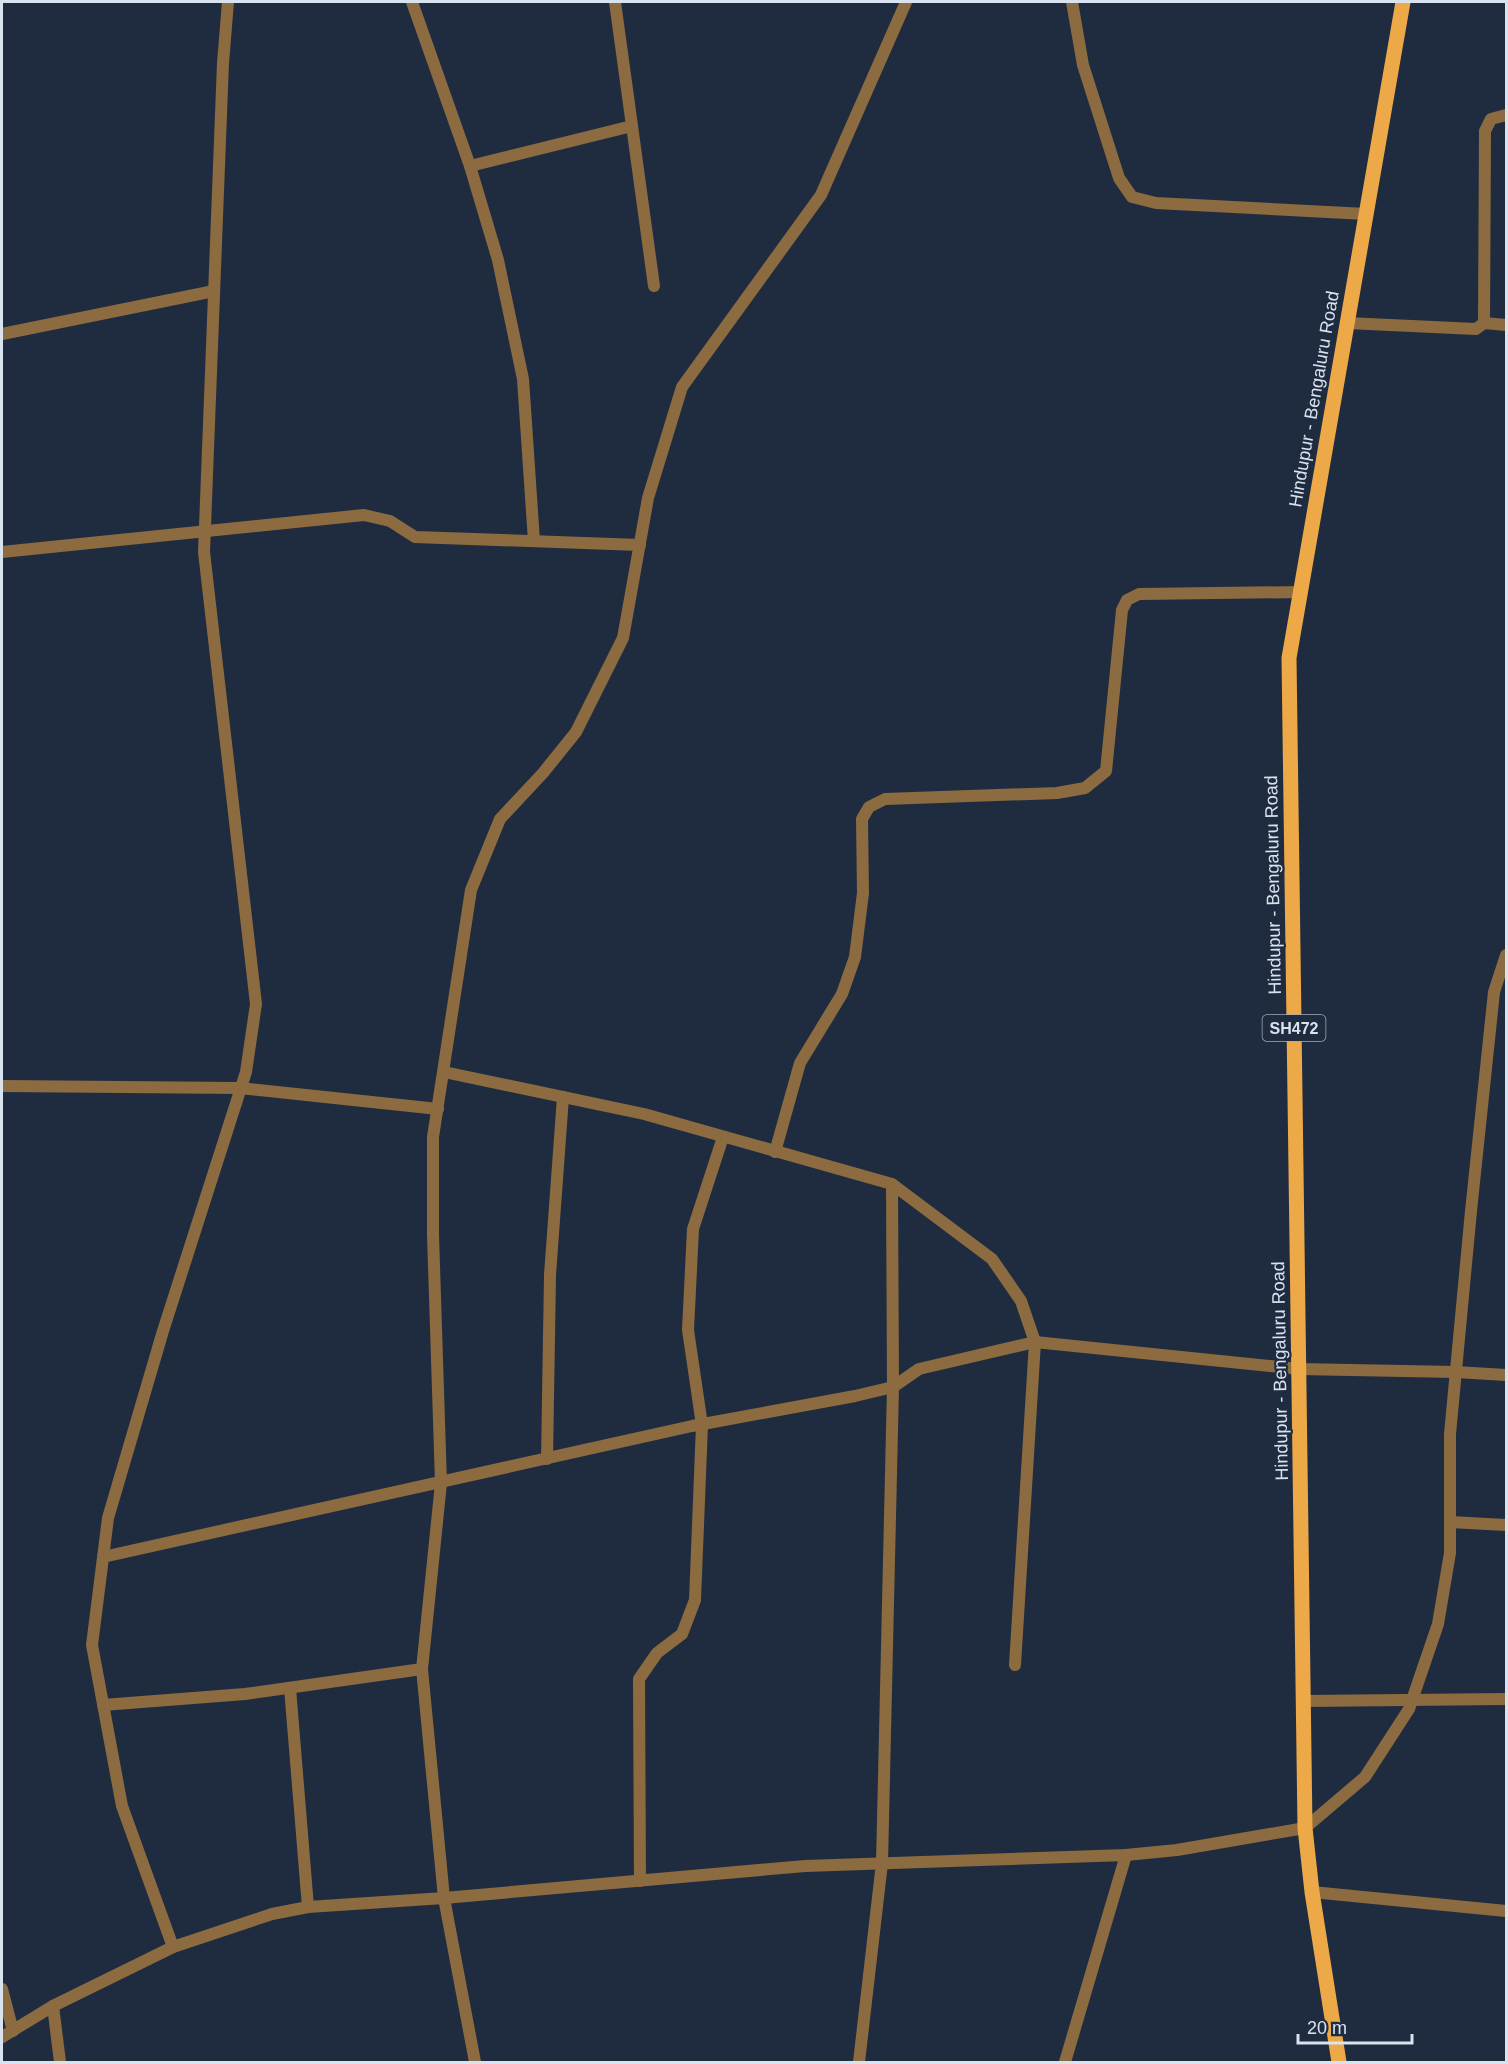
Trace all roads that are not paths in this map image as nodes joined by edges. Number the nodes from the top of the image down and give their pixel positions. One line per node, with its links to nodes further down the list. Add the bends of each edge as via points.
1 (228, 2): 12 (street)
2 (412, 2): 9 (street)
3 (615, 2): 8 (street)
4 (906, 2): 19 (street, via 821,195 682,387 648,498)
5 (1072, 2): 10 (street, via 1083,65 1119,178 1132,197 1156,203)
6 (1403, 2): 10 (main road, Hindupur - Bengaluru Road / SH472)
7 (1506, 115): 14 (street, via 1491,119 1485,131)
8 (632, 126): 9 (street); 11 (street)
9 (470, 166): 18 (street, via 498,260 524,379)
10 (1366, 214): 13 (main road, Hindupur - Bengaluru Road / SH472)
11 (654, 286)
12 (214, 291): 16 (street); 17 (street)
13 (1347, 323): 14 (street, via 1476,329); 21 (main road, Hindupur - Bengaluru Road / SH472)
14 (1484, 323): 15 (street)
15 (1506, 325)
16 (2, 334)
17 (204, 533): 18 (street, via 364,515 390,521 415,537); 20 (street); 25 (street, via 256,1004)
18 (534, 541): 19 (street)
19 (640, 545): 23 (street, via 623,638 576,732 500,819 471,890)
20 (2, 552)
21 (1301, 592): 29 (street, via 1139,594 1127,600 1122,610 1106,771 1085,788 1057,793 885,799 869,807 862,819 862,893 855,957 842,994 800,1063); 32 (main road, Hindupur - Bengaluru Road / SH472, via 1289,658)
22 (1506, 956): 33 (street, via 1494,992)
23 (444, 1072): 26 (street); 27 (street)
24 (2, 1086): 25 (street)
25 (240, 1088): 27 (street); 41 (street, via 108,1518)
26 (563, 1097): 28 (street, via 644,1114); 37 (street, via 550,1275)
27 (438, 1109): 38 (street, via 433,1137 433,1235)
28 (723, 1137): 29 (street); 36 (street, via 693,1229 688,1330)
29 (775, 1152): 30 (street)
30 (892, 1184): 31 (street, via 992,1259 1021,1301); 35 (street)
31 (1035, 1342): 32 (street); 35 (street, via 919,1369); 42 (street)
32 (1299, 1369): 33 (street); 47 (main road, Hindupur - Bengaluru Road / SH472)
33 (1456, 1372): 34 (street); 39 (street, via 1450,1434)
34 (1506, 1375)
35 (893, 1387): 36 (street); 51 (street)
36 (702, 1425): 37 (street); 52 (street, via 695,1600 682,1634 657,1653 639,1679)
37 (548, 1459): 38 (street)
38 (441, 1483): 41 (street); 43 (street)
39 (1450, 1522): 40 (street); 46 (street, via 1450,1553 1438,1624)
40 (1506, 1525)
41 (103, 1557): 48 (street, via 92,1645)
42 (1015, 1665)
43 (422, 1669): 44 (street); 54 (street)
44 (290, 1688): 48 (street); 55 (street)
45 (1506, 1699): 46 (street)
46 (1412, 1700): 47 (street); 49 (street, via 1365,1777)
47 (1303, 1701): 49 (main road, Hindupur - Bengaluru Road / SH472)
48 (103, 1705): 57 (street, via 122,1806)
49 (1305, 1828): 50 (street); 53 (main road, Hindupur - Bengaluru Road / SH472)
50 (1126, 1855): 51 (street); 64 (street)
51 (882, 1863): 52 (street); 63 (street)
52 (640, 1881): 54 (street)
53 (1311, 1892): 56 (street); 65 (main road, Hindupur - Bengaluru Road / SH472)
54 (444, 1898): 55 (street); 62 (street)
55 (308, 1907): 57 (street, via 272,1914)
56 (1506, 1911)
57 (173, 1947): 59 (street)
58 (2, 1989): 60 (street)
59 (53, 2006): 60 (street); 61 (street)
60 (7, 2034)
61 (60, 2062)
62 (475, 2062)
63 (859, 2062)
64 (1065, 2062)
65 (1339, 2062)

